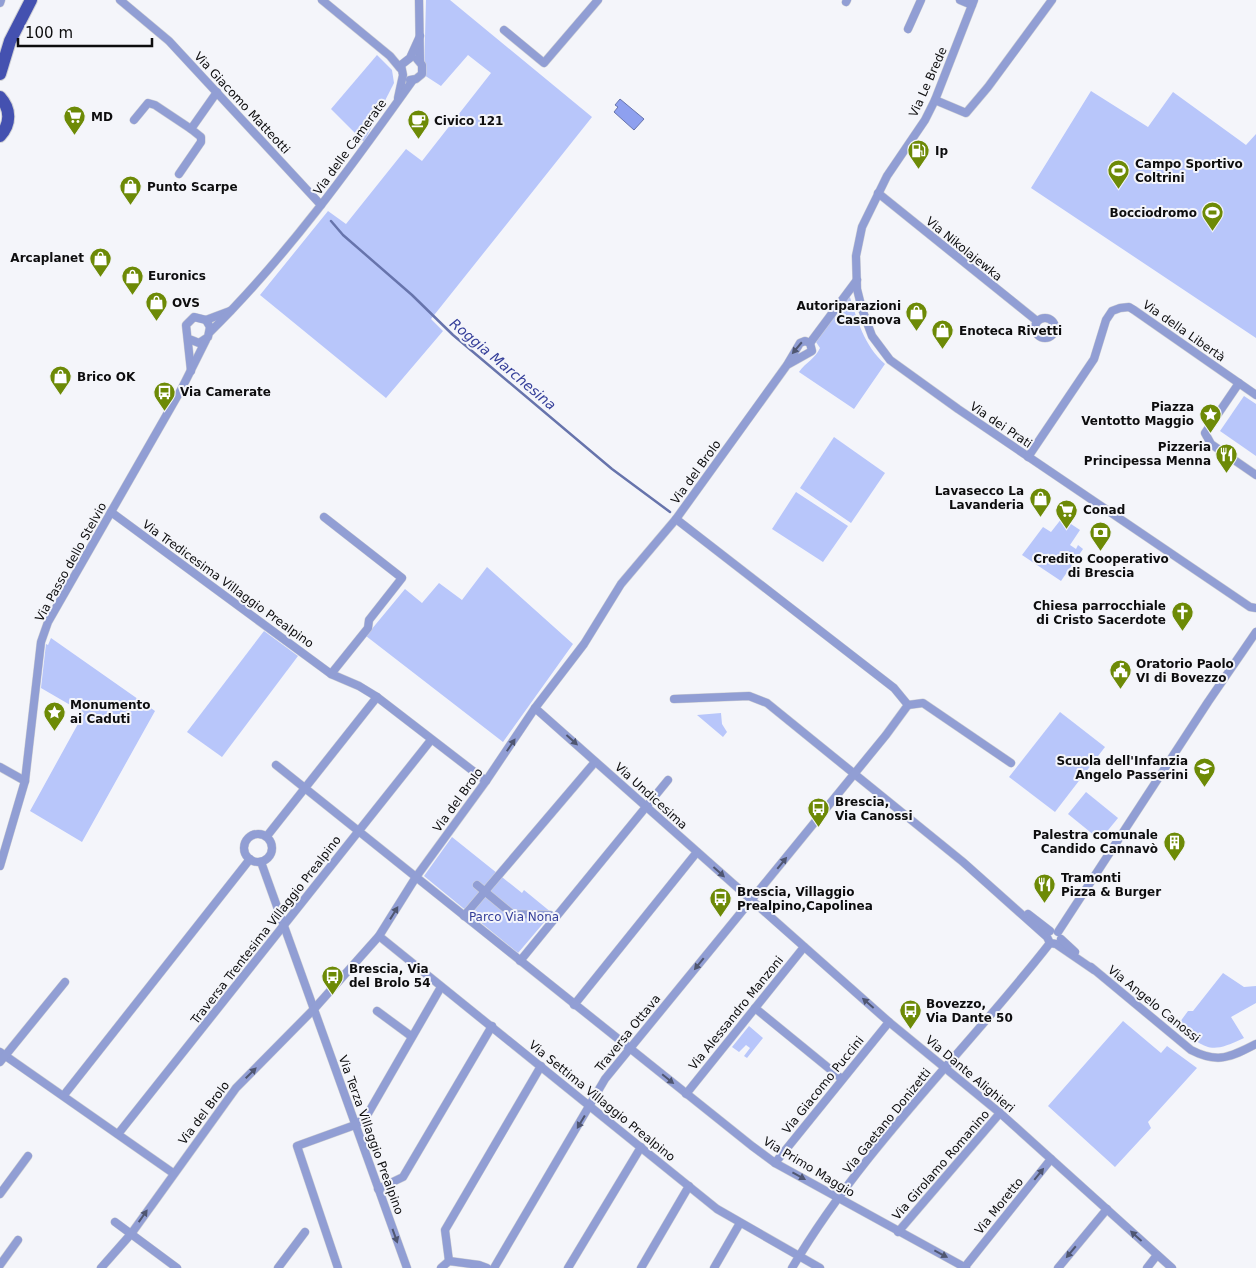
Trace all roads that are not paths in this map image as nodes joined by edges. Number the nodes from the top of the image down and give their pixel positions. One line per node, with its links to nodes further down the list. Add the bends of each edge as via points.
1 (22, 0): 14 (main road)
2 (31, 0): 19 (main road, via 10,41)
3 (120, 0): 22 (street, Via Giacomo Matteotti, via 162,34)
4 (322, 0): 15 (street)
5 (419, 0): 13 (street, Via delle Camerate)
6 (598, 0): 12 (street, via 544,63)
7 (921, 0): 11 (street)
8 (960, 0): 10 (street)
9 (1052, 0): 24 (street, via 966,113)
10 (973, 3): 24 (street, Via Le Brede)
11 (908, 29)
12 (504, 30)
13 (420, 36): 16 (street, Via delle Camerate); 17 (street, Via delle Camerate)
14 (0, 43)
15 (390, 56): 16 (street); 18 (street)
16 (407, 59): 17 (street); 18 (street, Via delle Camerate)
17 (420, 61): 20 (street, Via delle Camerate, via 422,74)
18 (402, 72): 20 (street); 25 (street, Via delle Camerate)
19 (0, 74)
20 (413, 80): 25 (street, Via delle Camerate)
21 (0, 86): 23 (main road)
22 (217, 92): 27 (street); 31 (street, Via Giacomo Matteotti)
23 (0, 97): 28 (main road, via 7,105 9,115)
24 (935, 100): 30 (street, Via Le Brede)
25 (397, 102): 31 (street, Via delle Camerate, via 345,177)
26 (134, 120): 27 (street, via 148,103)
27 (191, 129): 29 (street, via 200,137 200,142)
28 (0, 136)
29 (179, 174)
30 (878, 193): 32 (street, Via dei Prati, via 858,242); 35 (street, Via Nikolajewka)
31 (321, 205): 33 (street, Via Passo dello Stelvio)
32 (857, 280): 39 (street, Via del Brolo); 44 (street, Via dei Prati, via 872,336 890,360)
33 (231, 311): 34 (street, Via Passo dello Stelvio); 36 (street, Via Passo dello Stelvio)
34 (206, 320): 36 (street); 37 (street, Via Passo dello Stelvio, via 198,317 189,320 185,328)
35 (1037, 321)
36 (210, 332): 38 (street, Via Passo dello Stelvio)
37 (189, 339): 38 (street, via 195,342); 41 (street, Via Passo dello Stelvio)
38 (206, 340): 41 (street, Via Passo dello Stelvio)
39 (810, 343): 40 (street, Via del Brolo, one-way to 40, via 800,343); 40 (street, Via del Brolo, via 812,351)
40 (788, 365): 48 (street, Via del Brolo)
41 (191, 372): 46 (street, Via Passo dello Stelvio)
42 (1239, 383): 43 (street, Via della Libertà); 44 (street, Via della Libertà, via 1130,307 1120,308 1112,311 1106,320 1094,359); 45 (street, via 1204,433 1211,444)
43 (1256, 395)
44 (1028, 456): 49 (street, Via dei Prati)
45 (1256, 475)
46 (112, 512): 52 (street, Via Tredicesima Villaggio Prealpino); 63 (street, Via Passo dello Stelvio, via 48,622 41,642)
47 (324, 518): 52 (street, via 402,578)
48 (676, 519): 55 (street, via 894,688); 56 (street, Via del Brolo, via 621,584 584,644)
49 (1253, 608): 50 (street, Via dei Prati)
50 (1256, 617)
51 (1255, 631): 82 (street, Via Gaetano Donizetti)
52 (331, 674): 53 (street, Via Tredicesima Villaggio Prealpino)
53 (377, 697): 57 (street, Via Tredicesima Villaggio Prealpino); 66 (street)
54 (674, 699): 62 (street, Via Angelo Canossi, via 758,698)
55 (906, 707): 59 (street, via 923,703); 62 (street)
56 (535, 708): 58 (street, Via Undicesima, one-way to 58); 65 (street, Via del Brolo, one-way to 56)
57 (431, 740): 65 (street, Via Tredicesima Villaggio Prealpino); 68 (street, Traversa Trentesima Villaggio Prealpino)
58 (595, 762): 67 (street, Via Undicesima); 76 (street)
59 (1011, 763)
60 (276, 765): 66 (street, Via Primo Maggio)
61 (0, 767): 63 (street)
62 (855, 774): 77 (street, one-way to 62); 82 (street, Via Angelo Canossi)
63 (25, 780): 73 (street, Via Passo dello Stelvio)
64 (668, 780): 67 (street)
65 (486, 781): 74 (street, Via del Brolo)
66 (304, 788): 68 (street, Via Primo Maggio); 69 (street)
67 (646, 806): 70 (street, Via Undicesima); 84 (street)
68 (359, 830): 74 (street, Via Primo Maggio); 80 (street, Traversa Trentesima Villaggio Prealpino)
69 (267, 836): 71 (street, via 259,833 247,839 244,847); 72 (street, via 272,844 271,853)
70 (697, 852): 77 (street, Via Undicesima, one-way to 77); 87 (street)
71 (250, 859): 72 (street); 101 (street)
72 (261, 862): 80 (street, Via Terza Villaggio Prealpino)
73 (0, 866)
74 (416, 877): 79 (street, Via Primo Maggio); 81 (street, Via del Brolo, one-way to 74)
75 (477, 885): 76 (street)
76 (485, 892): 78 (street, via 512,914); 79 (street)
77 (751, 900): 83 (street, Via Dante Alighieri); 95 (street, Traversa Ottava, one-way to 95)
78 (550, 915)
79 (464, 916): 84 (street, Via Primo Maggio)
80 (283, 926): 89 (street, Via Terza Villaggio Prealpino); 105 (street, Traversa Trentesima Villaggio Prealpino)
81 (380, 936): 86 (street, Via Settima Villaggio Prealpino); 89 (street, Via del Brolo)
82 (1054, 937): 94 (street, Via Angelo Canossi, via 1191,1050 1206,1058 1235,1055); 98 (street, Via Gaetano Donizetti)
83 (804, 947): 88 (street, Via Alessandro Manzoni); 91 (street, Via Dante Alighieri, one-way to 83)
84 (520, 961): 87 (street, Via Primo Maggio)
85 (65, 982): 96 (street)
86 (441, 987): 92 (street, Via Settima Villaggio Prealpino); 93 (street)
87 (574, 1005): 95 (street, Via Primo Maggio)
88 (755, 1008): 99 (street); 100 (street, Via Alessandro Manzoni)
89 (314, 1009): 104 (street, Via Terza Villaggio Prealpino); 110 (street, Via del Brolo, one-way to 89, via 236,1088)
90 (376, 1011): 93 (street)
91 (889, 1022): 98 (street, Via Dante Alighieri); 99 (street, Via Giacomo Puccini)
92 (492, 1026): 97 (street, Via Settima Villaggio Prealpino); 112 (street, via 403,1177)
93 (411, 1036): 104 (street, via 366,1117)
94 (1256, 1044)
95 (630, 1049): 100 (street, Via Primo Maggio, one-way to 100); 102 (street, Traversa Ottava, via 605,1079)
96 (2, 1056): 101 (street)
97 (541, 1066): 102 (street, Via Settima Villaggio Prealpino); 124 (street, via 445,1230)
98 (944, 1067): 103 (street, Via Dante Alighieri); 114 (street, Via Gaetano Donizetti)
99 (842, 1079): 109 (street, Via Giacomo Puccini)
100 (686, 1094): 109 (street, Via Primo Maggio)
101 (64, 1095): 105 (street)
102 (590, 1105): 106 (street, Via Settima Villaggio Prealpino); 133 (street, Traversa Ottava, one-way to 133)
103 (1000, 1113): 108 (street, Via Dante Alighieri); 119 (street, Via Girolamo Romanino)
104 (355, 1125): 112 (street, Via Terza Villaggio Prealpino); 129 (street, via 297,1146)
105 (118, 1134): 110 (street)
106 (641, 1147): 111 (street, Via Settima Villaggio Prealpino); 134 (street)
107 (28, 1156): 113 (street)
108 (1051, 1160): 115 (street, Via Dante Alighieri); 139 (street, Via Moretto, one-way to 108)
109 (775, 1163): 114 (street, Via Primo Maggio, one-way to 114)
110 (173, 1173): 120 (street, Via del Brolo, one-way to 110)
111 (689, 1186): 117 (street, Via Settima Villaggio Prealpino); 135 (street)
112 (378, 1188): 130 (street, Via Terza Villaggio Prealpino, one-way to 130)
113 (0, 1194)
114 (838, 1198): 119 (street, Via Primo Maggio); 123 (street, Via Gaetano Donizetti)
115 (1107, 1210): 122 (street, Via Dante Alighieri, one-way to 115); 140 (street, one-way to 140)
116 (115, 1222): 120 (street)
117 (740, 1224): 123 (street, Via Settima Villaggio Prealpino); 136 (street)
118 (304, 1232): 128 (street)
119 (898, 1232): 139 (street, Via Primo Maggio, one-way to 139)
120 (130, 1234): 126 (street); 127 (street, Via del Brolo)
121 (18, 1240): 125 (street)
122 (1157, 1255): 141 (street); 142 (street, Via Dante Alighieri)
123 (799, 1256): 137 (street, Via Gaetano Donizetti); 138 (street, Via Settima Villaggio Prealpino)
124 (449, 1261): 131 (street); 132 (street)
125 (0, 1265)
126 (172, 1266)
127 (101, 1268)
128 (278, 1268)
129 (338, 1268)
130 (407, 1268)
131 (441, 1268)
132 (486, 1268)
133 (494, 1268)
134 (568, 1268)
135 (641, 1268)
136 (714, 1268)
137 (792, 1268)
138 (820, 1268)
139 (965, 1268)
140 (1058, 1268)
141 (1147, 1268)
142 (1172, 1268)

